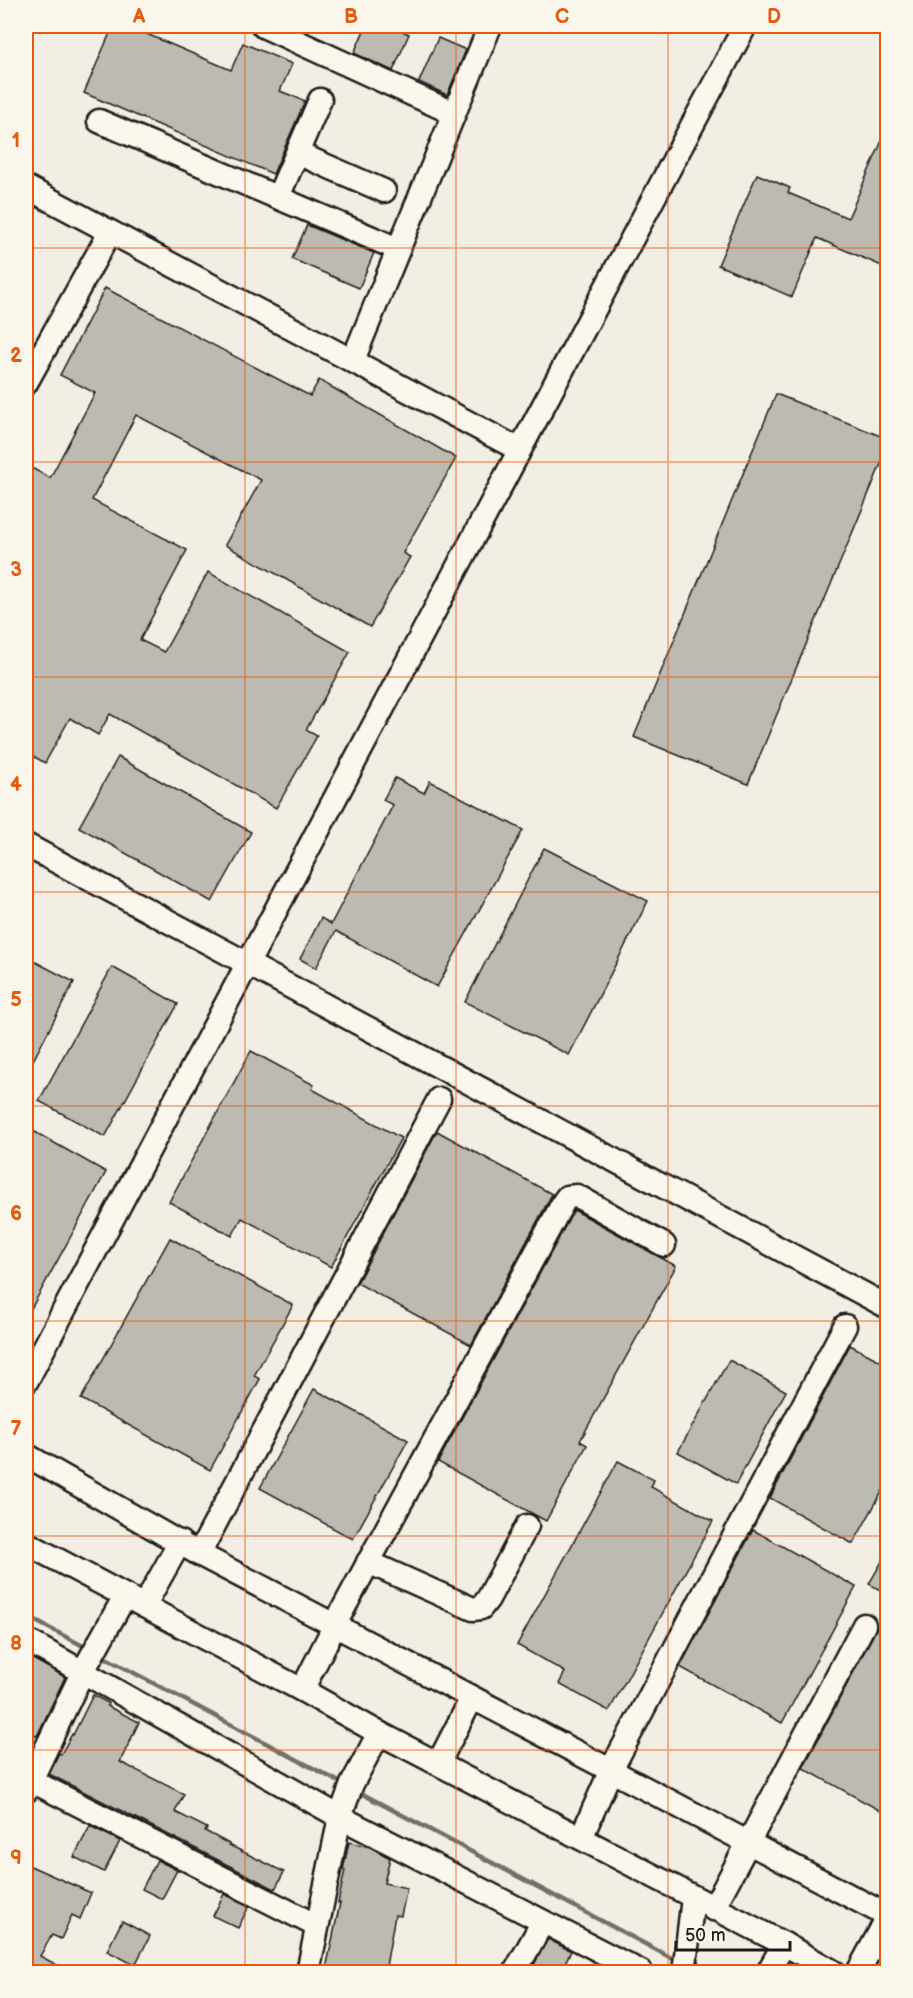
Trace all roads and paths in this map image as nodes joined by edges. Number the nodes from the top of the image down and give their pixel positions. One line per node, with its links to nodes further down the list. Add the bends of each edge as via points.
1 (263, 26): 5 (street)
2 (490, 26): 5 (street)
3 (745, 26): 15 (street)
4 (320, 100): 7 (street)
5 (453, 113): 12 (street)
6 (99, 121): 10 (street)
7 (297, 153): 9 (street); 10 (street)
8 (26, 187): 11 (street)
9 (384, 191)
10 (278, 197): 12 (street)
11 (110, 232): 13 (street); 14 (street)
12 (398, 249): 13 (street)
13 (353, 360): 15 (street)
14 (26, 382)
15 (519, 449): 17 (street)
16 (26, 845): 17 (street)
17 (249, 964): 20 (street); 22 (street)
18 (439, 1099): 27 (street)
19 (664, 1245): 28 (street, via 577,1196 567,1197)
20 (888, 1307)
21 (845, 1326): 38 (street)
22 (26, 1383)
23 (26, 1455): 25 (street)
24 (527, 1526): 28 (street, via 481,1608 473,1609)
25 (180, 1542): 27 (street); 29 (street)
26 (26, 1543): 29 (street)
27 (199, 1554): 31 (street)
28 (369, 1562): 31 (street)
29 (134, 1601): 33 (street); 34 (street)
30 (864, 1625): 42 (street)
31 (334, 1626): 34 (street); 35 (street)
32 (26, 1640): 33 (street)
33 (82, 1673): 39 (street); 40 (street)
34 (302, 1690): 36 (street)
35 (472, 1698): 37 (street); 38 (street)
36 (379, 1733): 37 (street); 40 (street)
37 (438, 1762): 41 (street)
38 (611, 1770): 41 (street); 42 (street)
39 (27, 1784): 47 (street)
40 (346, 1800): 46 (street); 47 (street)
41 (581, 1838): 43 (street)
42 (748, 1843): 44 (street); 45 (street)
43 (693, 1898): 44 (street); 50 (street)
44 (713, 1909): 48 (street)
45 (888, 1917): 56 (street)
46 (542, 1923): 49 (street); 52 (street)
47 (318, 1926): 51 (street)
48 (784, 1944): 54 (street); 55 (street)
49 (599, 1963): 53 (street)
50 (685, 1967)
51 (308, 1972)
52 (515, 1972)
53 (641, 1972)
54 (768, 1972)
55 (834, 1972)
56 (858, 1972)

